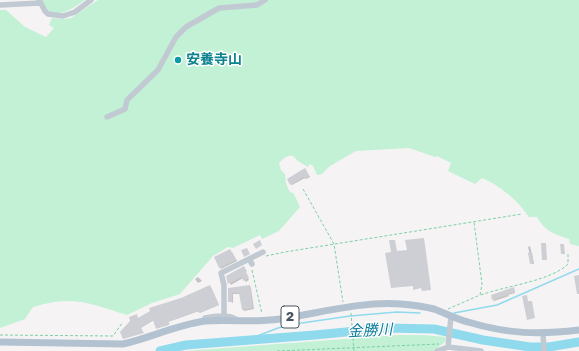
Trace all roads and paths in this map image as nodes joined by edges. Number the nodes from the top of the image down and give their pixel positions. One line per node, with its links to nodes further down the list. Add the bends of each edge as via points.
1 (91, 0): 3 (street, via 75,12 63,16 48,14)
2 (265, 0): 6 (street, via 257,5 219,8 186,27 176,37 158,70 127,100 125,109)
3 (40, 1): 4 (street)
4 (10, 2): 5 (street)
5 (0, 5)
6 (107, 117)
7 (303, 189): 10 (path)
8 (522, 214): 9 (path)
9 (474, 222): 10 (path); 14 (path, via 482,284)
10 (334, 244): 12 (path); 15 (path)
11 (568, 252): 14 (path, via 568,264 557,272)
12 (264, 255): 13 (street)
13 (251, 261): 16 (street, via 221,273 224,285); 18 (path)
14 (480, 295): 17 (path, via 449,307)
15 (347, 309): 17 (main road, 2, via 400,304 423,306); 18 (main road, 2); 27 (path)
16 (224, 316): 19 (street, via 233,317); 21 (street, via 204,319)
17 (448, 317): 24 (main road, 2, via 490,328); 26 (street)
18 (264, 320): 19 (main road, 2)
19 (238, 321): 21 (main road, 2)
20 (123, 322): 23 (path, via 113,336)
21 (197, 323): 25 (main road, 2, via 123,344)
22 (579, 330): 24 (main road, 2)
23 (0, 335)
24 (543, 335): 32 (street)
25 (0, 342)
26 (448, 344): 27 (path); 30 (street); 31 (street)
27 (354, 348): 28 (path); 29 (path)
28 (276, 351)
29 (354, 351)
30 (436, 351)
31 (481, 351)
32 (544, 351)

